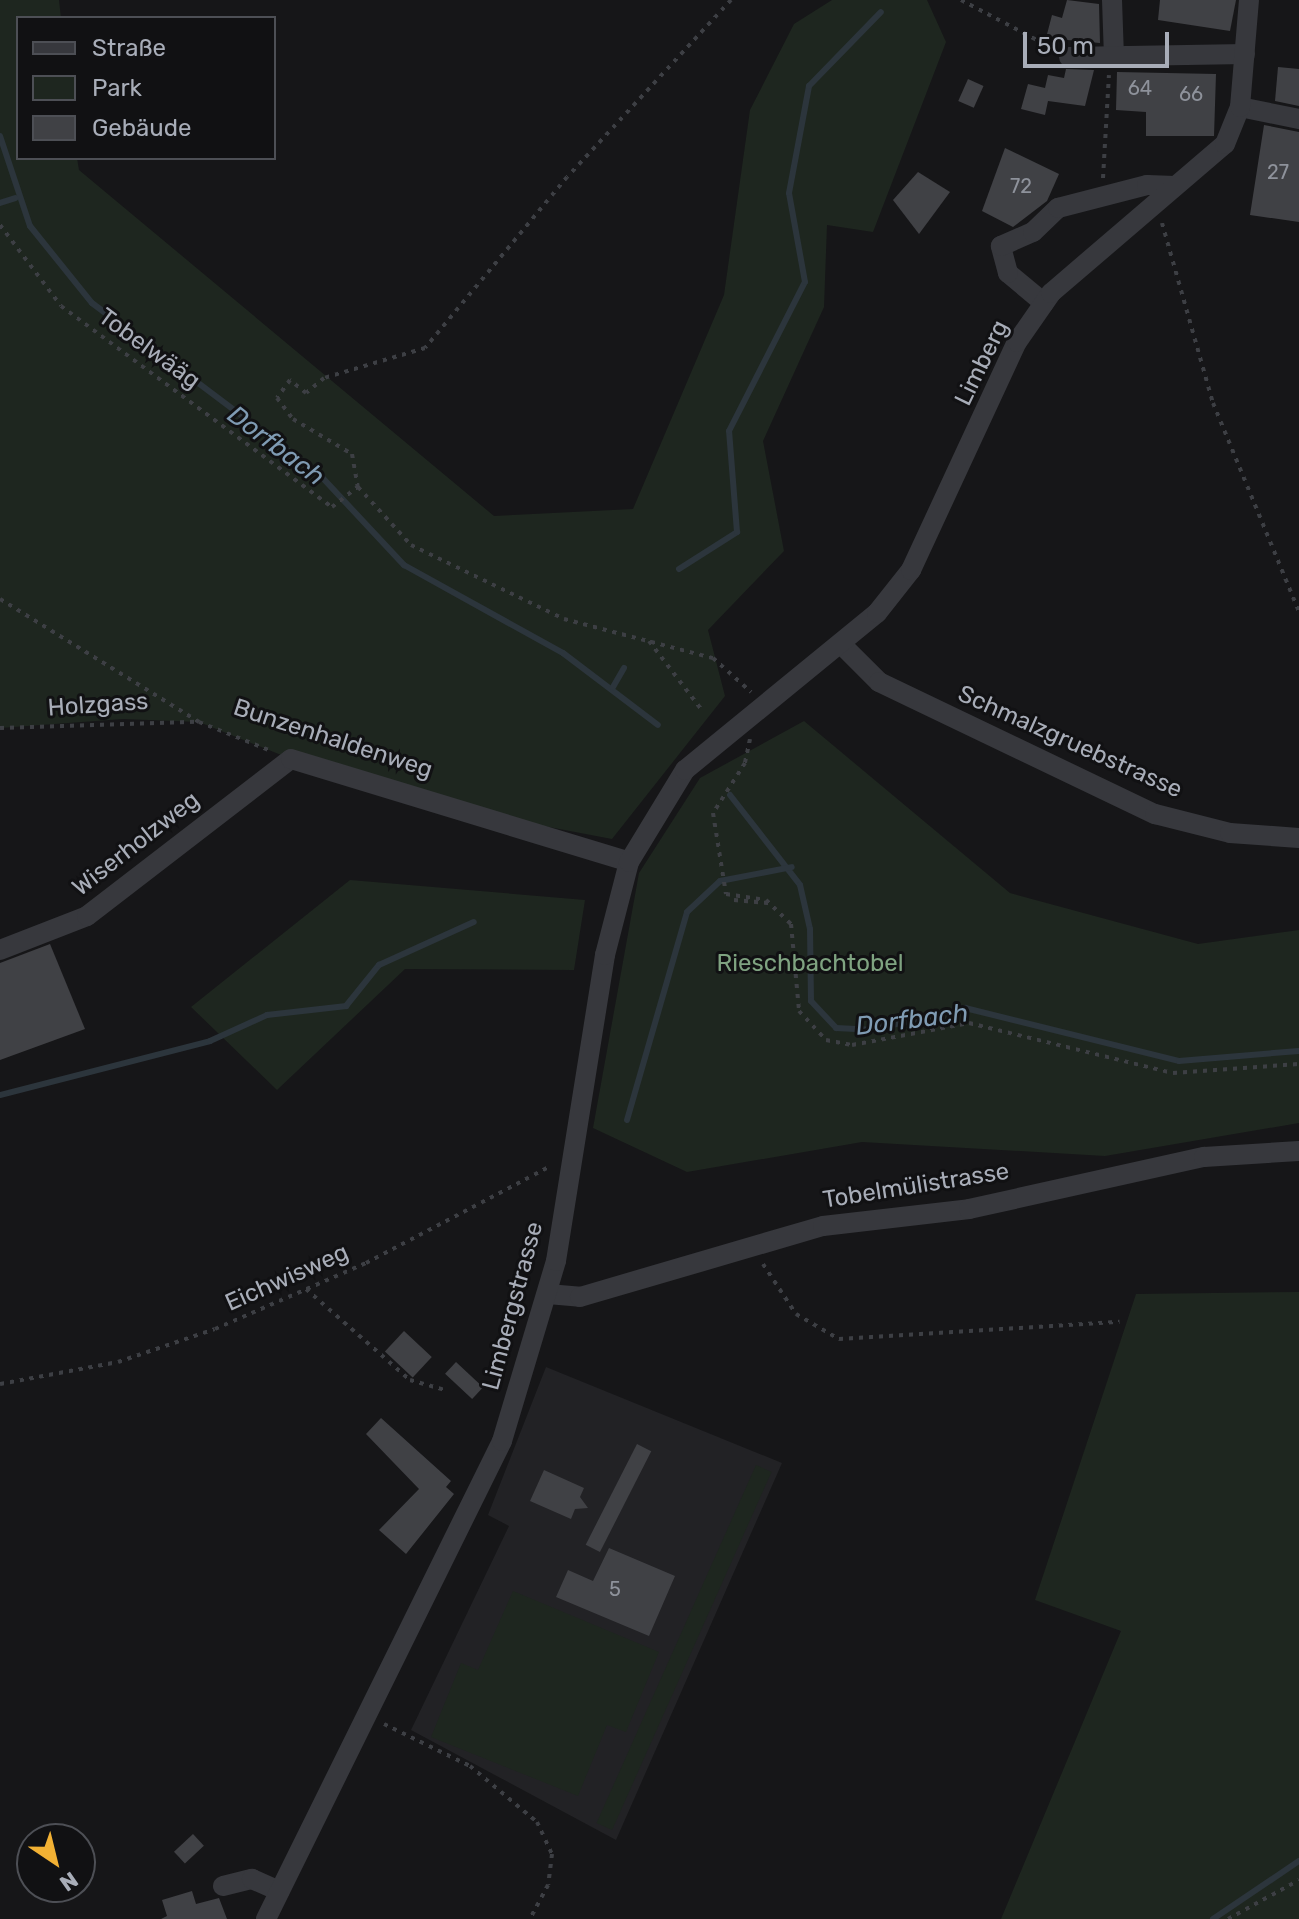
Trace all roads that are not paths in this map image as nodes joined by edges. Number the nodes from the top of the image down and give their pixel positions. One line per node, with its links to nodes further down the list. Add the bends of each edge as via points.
1 (1112, 0): 4 (street)
2 (1249, 0): 3 (street, Limberg)
3 (1245, 54): 4 (street); 6 (street, Limberg)
4 (1112, 56): 5 (street)
5 (1069, 57)
6 (1240, 107): 7 (street); 8 (street, Limberg, via 1225,144)
7 (1299, 119)
8 (1175, 186): 9 (street, Limberg); 9 (street, via 1058,208 1033,232 1001,246 1008,273)
9 (1044, 303): 10 (street, Limberg, via 1017,342 911,570)
10 (841, 644): 11 (street, Limberg); 13 (street, Schmalzgruebstrasse, via 879,682 1155,814 1230,833)
11 (758, 705): 14 (street, Limbergstrasse, via 685,770)
12 (291, 759): 14 (street, Bunzenhaldenweg); 15 (street, Wiserholzweg, via 87,916)
13 (1299, 838)
14 (629, 862): 17 (street, Limbergstrasse, via 605,955)
15 (0, 950)
16 (1299, 1151): 17 (street, Tobelmülistrasse, via 1204,1157 969,1209 823,1226 580,1297)
17 (548, 1294): 19 (street, Limbergstrasse, via 502,1441)
18 (223, 1886): 19 (street, via 252,1879)
19 (279, 1891): 20 (street, Limbergstrasse)
20 (266, 1919)

